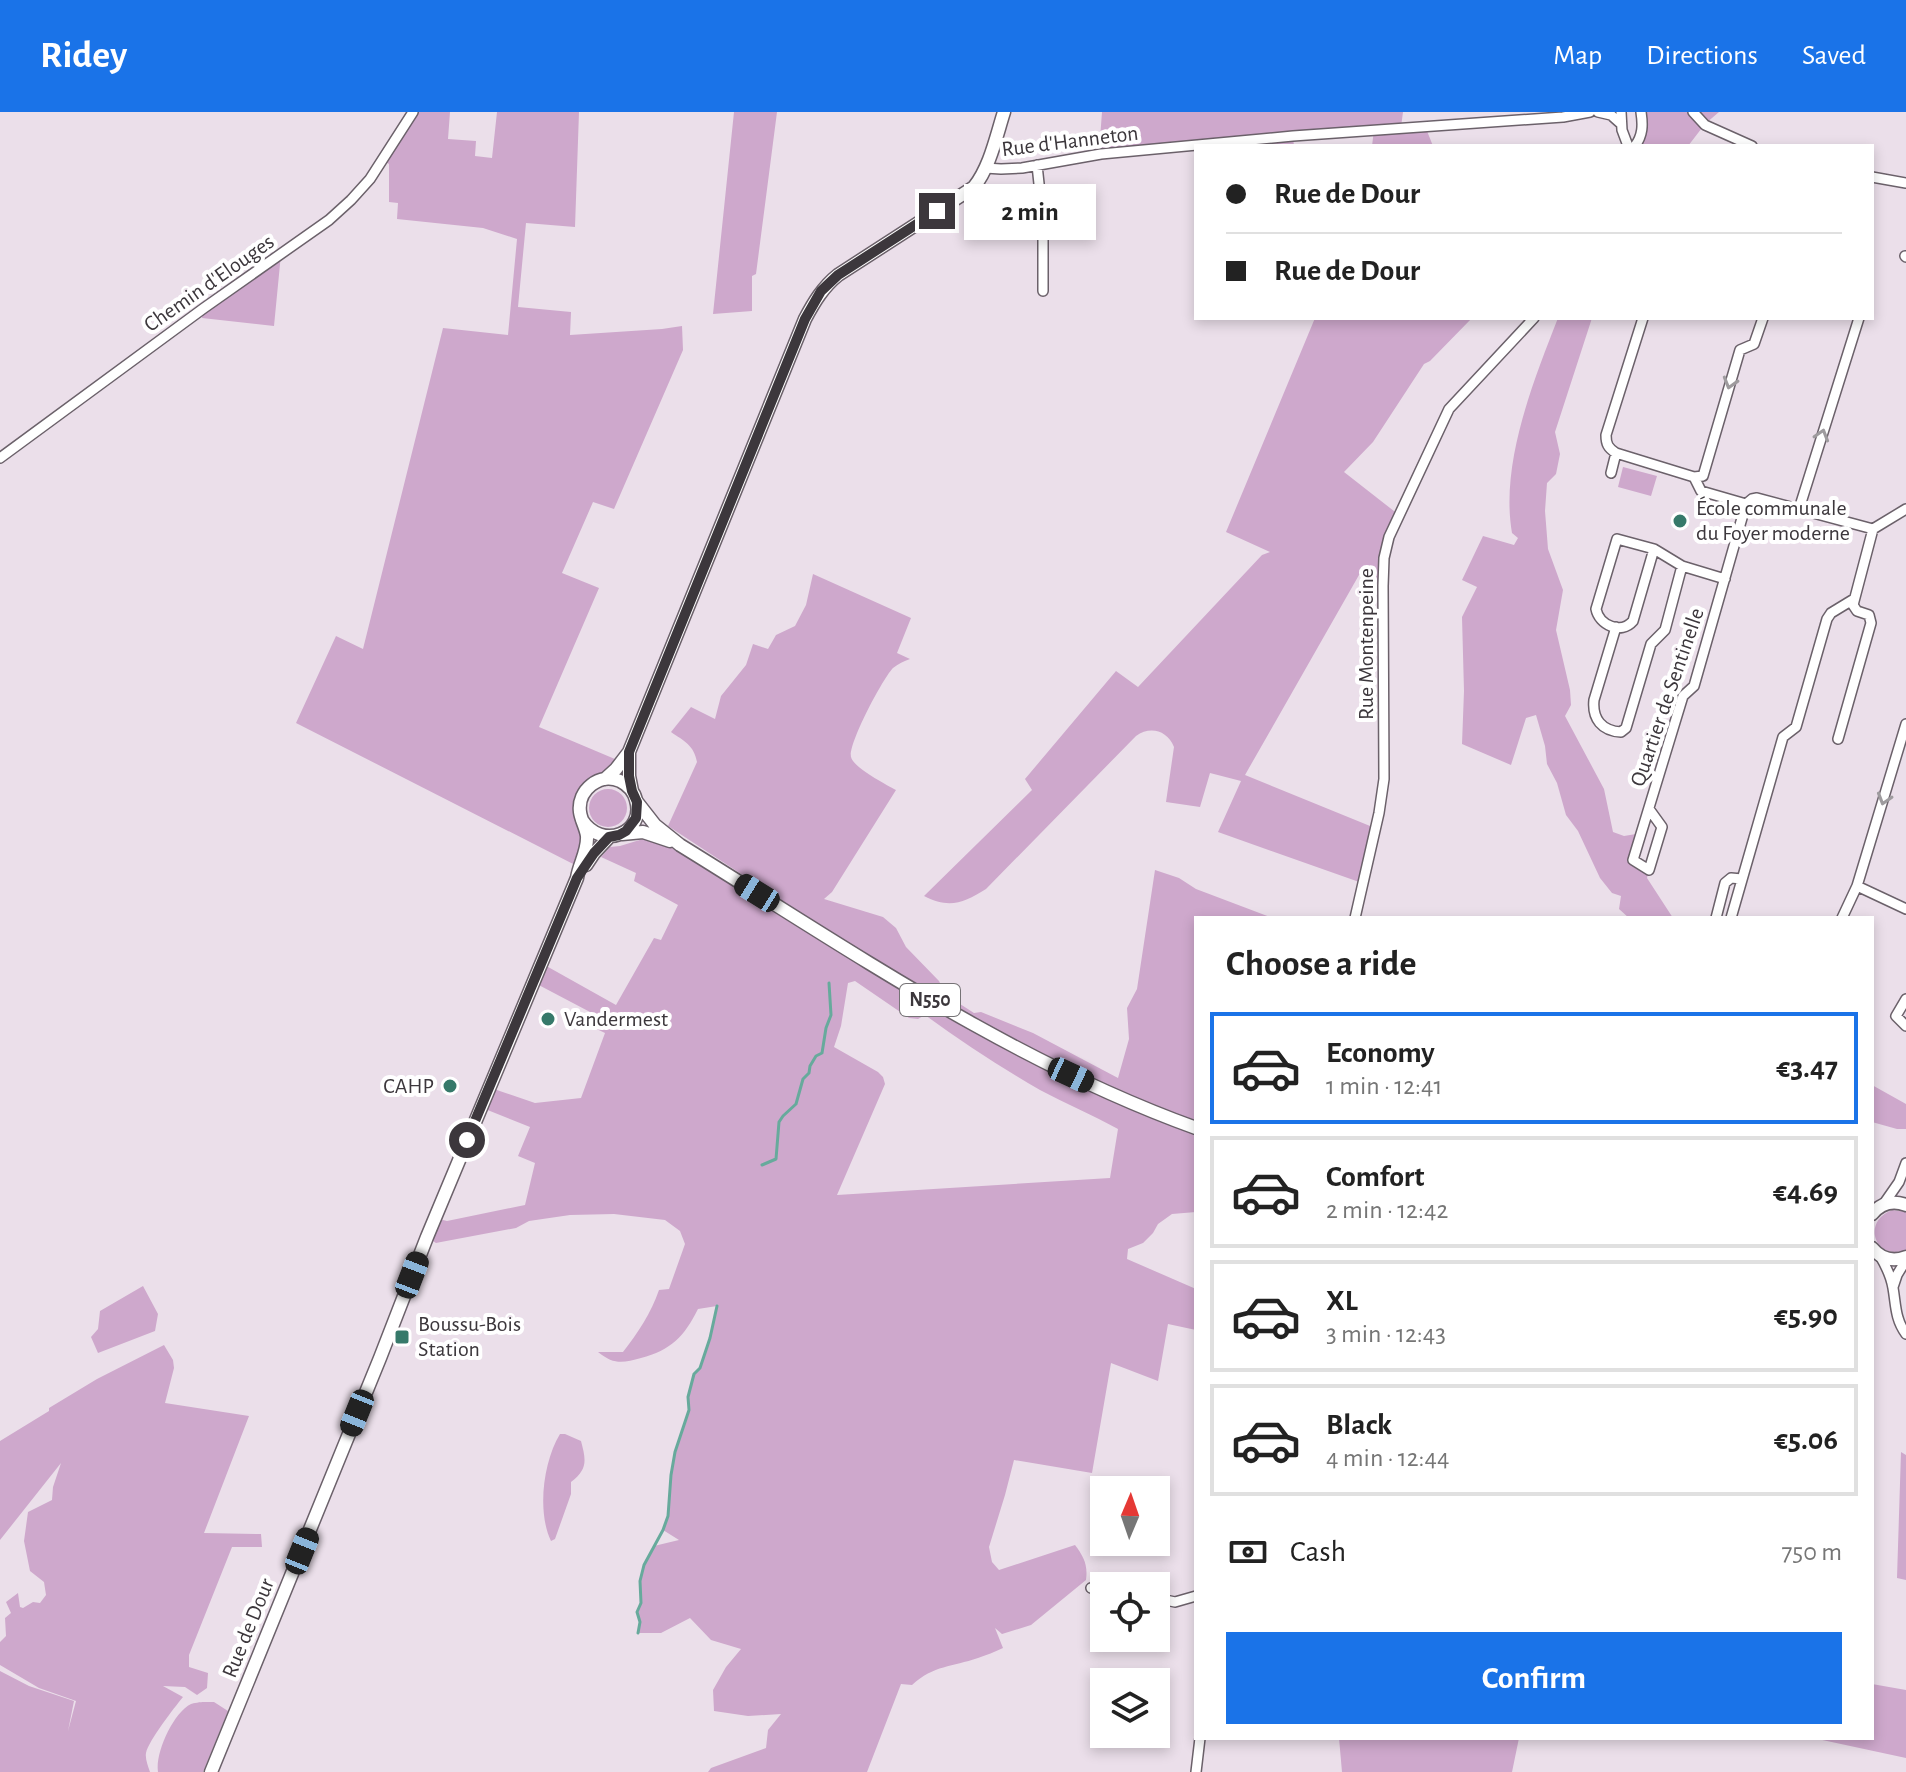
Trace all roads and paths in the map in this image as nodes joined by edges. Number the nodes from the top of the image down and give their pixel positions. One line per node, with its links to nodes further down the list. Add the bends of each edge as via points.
1 (413, 112): 23 (street, Chemin d'Elouges, via 370,179 329,220)
2 (1004, 112): 14 (main road)
3 (1590, 112): 8 (street, Rue d'Hanneton)
4 (1598, 112): 7 (street)
5 (1641, 112): 10 (street)
6 (1693, 112): 11 (street, via 1705,125)
7 (1621, 117): 9 (street)
8 (1212, 144)
9 (1628, 144)
10 (1636, 144)
11 (1748, 144)
12 (1194, 146): 13 (street, Rue d'Hanneton)
13 (1037, 165): 14 (street, Rue d'Hanneton); 17 (street)
14 (985, 168): 37 (main road, via 974,187 838,275 815,301)
15 (1874, 177): 16 (street)
16 (1906, 183)
17 (1043, 291)
18 (1532, 320): 48 (street, Rue Montenpeine, via 1449,409 1389,537 1383,586 1384,779)
19 (1642, 320): 22 (street, via 1606,435 1606,444)
20 (1762, 320): 25 (street, one-way to 25, via 1754,344 1740,350 1703,476)
21 (1858, 320): 27 (street, one-way to 21)
22 (1616, 453): 24 (street); 25 (street)
23 (0, 458)
24 (1611, 473)
25 (1694, 477): 26 (street, via 1701,491)
26 (1746, 504): 27 (street, via 1757,498); 32 (street, Quartier de Sentinelle)
27 (1799, 509): 29 (street)
28 (1906, 509): 29 (street)
29 (1873, 529): 33 (street)
30 (1654, 549): 31 (street); 34 (street, via 1633,621); 34 (street, via 1617,539 1596,609 1604,624)
31 (1682, 566): 32 (street); 34 (street, via 1665,630 1651,644 1621,732 1601,725 1593,710)
32 (1725, 579): 40 (street, Quartier de Sentinelle, via 1694,686 1683,696)
33 (1854, 599): 36 (street, via 1854,609 1869,615 1871,623); 45 (street, via 1827,619 1796,727 1783,737)
34 (1616, 627)
35 (1906, 724): 46 (street, one-way to 46)
36 (1838, 739)
37 (629, 752): 38 (main road); 39 (main road)
38 (605, 779): 39 (main road, via 620,781); 41 (main road, via 583,793)
39 (634, 796): 42 (main road, via 632,825); 43 (main road, N550, via 655,825)
40 (1649, 809): 40 (street, Quartier de Sentinelle, via 1633,860 1649,870 1662,827)
41 (582, 820): 42 (main road, via 593,832); 44 (main road, via 587,835)
42 (614, 836): 43 (main road, N550, via 643,832); 44 (main road)
43 (680, 845): 54 (main road, N550, via 990,1034)
44 (577, 878): 66 (main road, Rue de Dour)
45 (1742, 879): 49 (street, via 1725,883); 50 (street)
46 (1857, 886): 47 (street); 51 (street)
47 (1906, 909)
48 (1355, 916)
49 (1717, 916)
50 (1732, 916)
51 (1843, 916)
52 (1906, 999): 53 (street, via 1896,1016)
53 (1906, 1026)
54 (1194, 1127)
55 (1904, 1169): 56 (street); 58 (street)
56 (1906, 1193)
57 (1906, 1205): 58 (main road)
58 (1875, 1211)
59 (1876, 1252): 60 (main road); 61 (street)
60 (1906, 1259): 61 (street)
61 (1893, 1287): 62 (street, via 1896,1314)
62 (1906, 1334)
63 (1194, 1597): 64 (street)
64 (1170, 1601)
65 (1200, 1740): 67 (street)
66 (211, 1772)
67 (1196, 1772)

